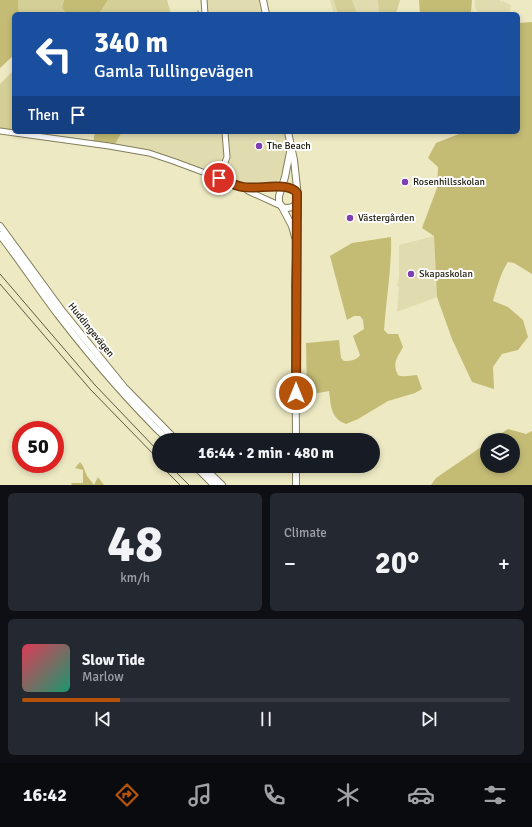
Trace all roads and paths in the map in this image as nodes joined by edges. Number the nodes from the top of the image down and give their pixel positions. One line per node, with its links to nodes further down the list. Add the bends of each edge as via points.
1 (204, 0): 3 (street)
2 (263, 0): 4 (main road)
3 (205, 12)
4 (266, 12)
5 (0, 131): 6 (street)
6 (12, 133)
7 (20, 134): 11 (street, via 142,152)
8 (224, 134): 11 (street, via 227,157)
9 (288, 134): 10 (main road)
10 (290, 140): 13 (main road, via 290,156); 14 (main road)
11 (219, 178): 12 (street)
12 (243, 187): 13 (street); 16 (street)
13 (282, 187): 14 (main road); 16 (main road, via 279,199)
14 (296, 192): 15 (main road)
15 (297, 203): 16 (main road, via 290,208); 19 (main road)
16 (282, 207): 19 (main road, via 292,226)
17 (0, 226): 21 (main road, Huddingevägen, via 63,312 124,387)
18 (0, 235): 20 (main road, Huddingevägen, via 89,354)
19 (296, 246): 22 (main road)
20 (161, 433)
21 (169, 433)
22 (296, 433)
23 (201, 473): 26 (main road)
24 (209, 473): 27 (main road)
25 (296, 473): 28 (main road)
26 (214, 485)
27 (222, 485)
28 (296, 485)

